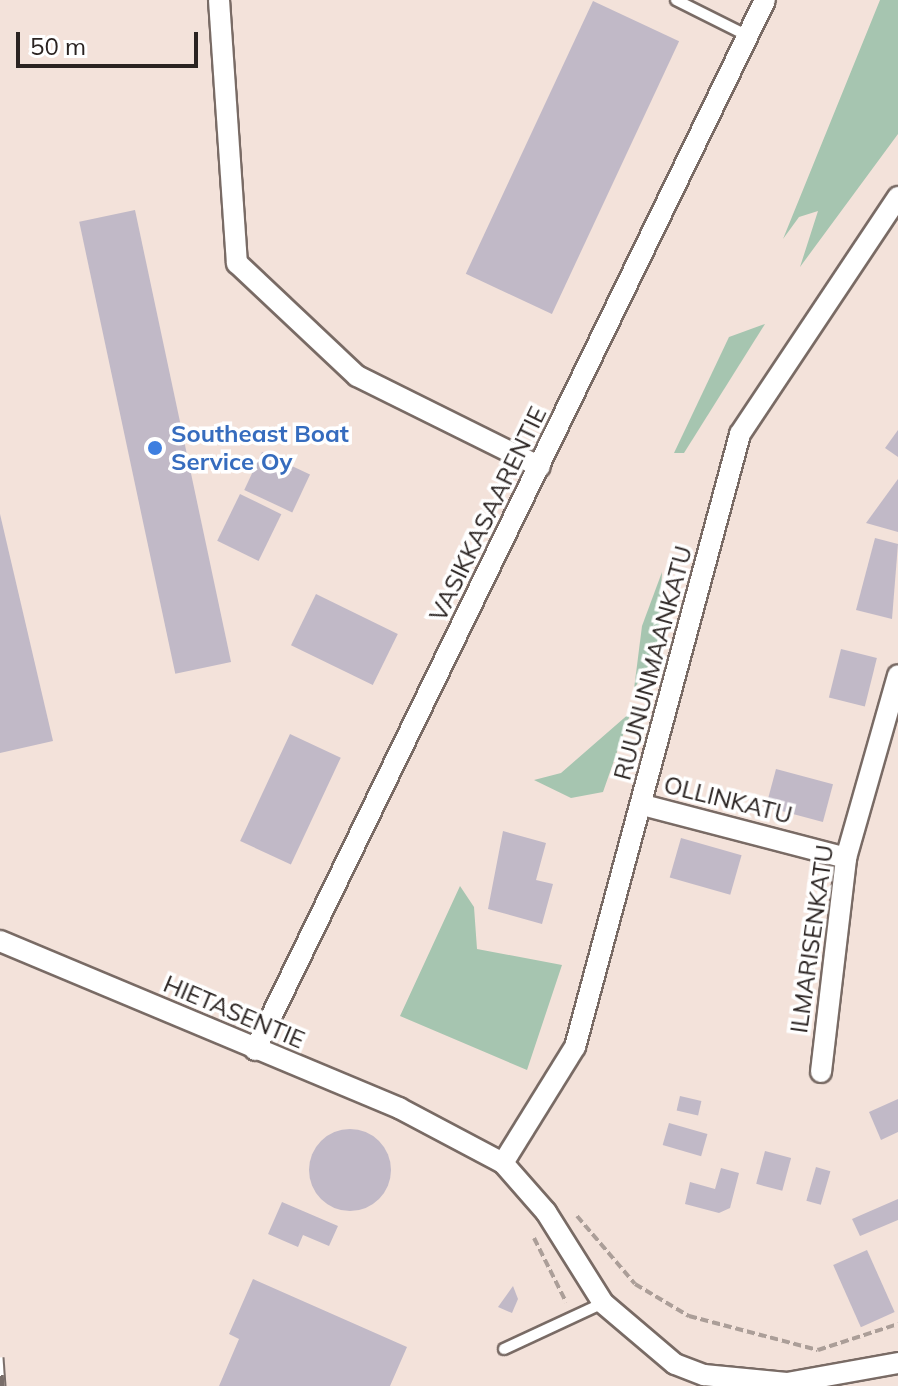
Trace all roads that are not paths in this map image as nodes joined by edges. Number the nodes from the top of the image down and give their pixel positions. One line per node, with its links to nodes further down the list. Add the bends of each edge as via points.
1 (219, 0): 6 (street, via 237,263 357,376)
2 (676, 0): 4 (lane)
3 (765, 0): 4 (street, VASIKKASAARENTIE)
4 (748, 36): 6 (street, VASIKKASAARENTIE)
5 (898, 197): 8 (street, RUUNUNMAANKATU, via 740,434)
6 (540, 467): 11 (street, VASIKKASAARENTIE)
7 (898, 675): 9 (street, ILMARISENKATU)
8 (643, 805): 9 (street, OLLINKATU); 13 (street, RUUNUNMAANKATU, via 575,1047)
9 (846, 858): 12 (street, ILMARISENKATU)
10 (0, 941): 11 (street, HIETASENTIE)
11 (255, 1050): 13 (street, HIETASENTIE, via 449,1130)
12 (821, 1072)
13 (503, 1163): 14 (street, HIETASENTIE, via 546,1212)
14 (603, 1303): 15 (lane); 17 (street, HIETASENTIE, via 636,1337)
15 (504, 1349)
16 (898, 1363): 17 (street, via 787,1383)
17 (702, 1380)

